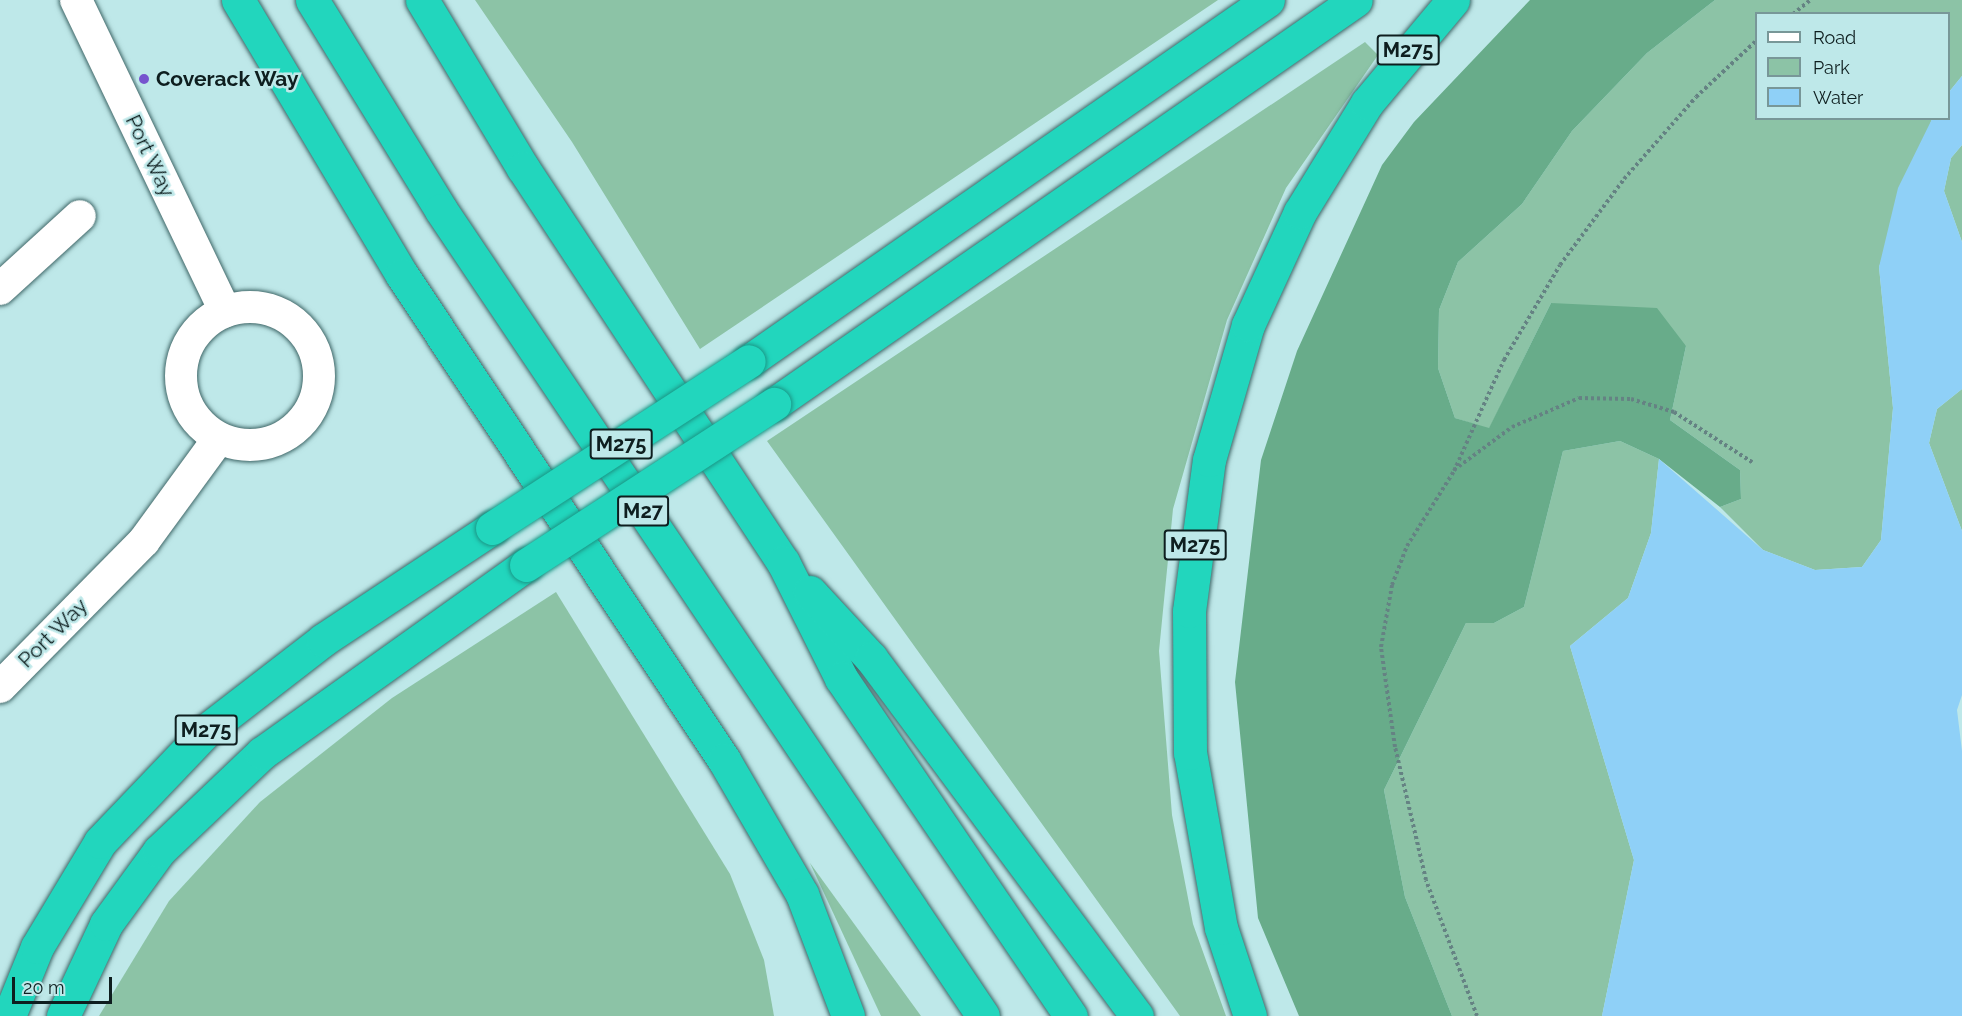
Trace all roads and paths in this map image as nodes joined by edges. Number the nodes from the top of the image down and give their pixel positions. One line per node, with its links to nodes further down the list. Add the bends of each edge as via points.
1 (76, 0): 13 (street, Port Way)
2 (238, 0): 21 (highway, via 402,275 724,760 802,894)
3 (312, 0): 22 (highway, M27, via 441,210)
4 (422, 0): 17 (highway, via 523,168)
5 (1268, 0): 19 (highway, M275, bridge, via 749,361 323,640 208,729 100,842 37,947)
6 (1356, 0): 20 (highway, bridge, via 774,404 526,565 262,753 159,851 106,924)
7 (1453, 0): 25 (highway, M275, via 1368,102 1300,212 1248,325 1207,470 1189,612 1190,753 1221,928)
8 (1810, 0): 9 (path)
9 (1795, 12)
10 (1755, 42): 16 (path, via 1696,97 1624,178 1560,265 1504,360)
11 (80, 216): 12 (street)
12 (0, 289)
13 (225, 312): 14 (street, via 194,336 181,365 190,411); 14 (street, via 267,309 289,319 307,336 319,377 303,422 284,437 242,446)
14 (219, 438): 18 (street, Port Way, via 144,541)
15 (1752, 462): 16 (path, via 1674,412 1631,399 1579,398 1512,427)
16 (1454, 471): 26 (path, via 1407,546 1392,585 1382,647 1395,747 1426,880)
17 (783, 562): 23 (highway, via 841,678); 24 (highway, via 871,658)
18 (0, 687)
19 (9, 1016)
20 (63, 1016)
21 (848, 1016)
22 (984, 1016)
23 (1071, 1016)
24 (1137, 1016)
25 (1250, 1016)
26 (1477, 1016)

